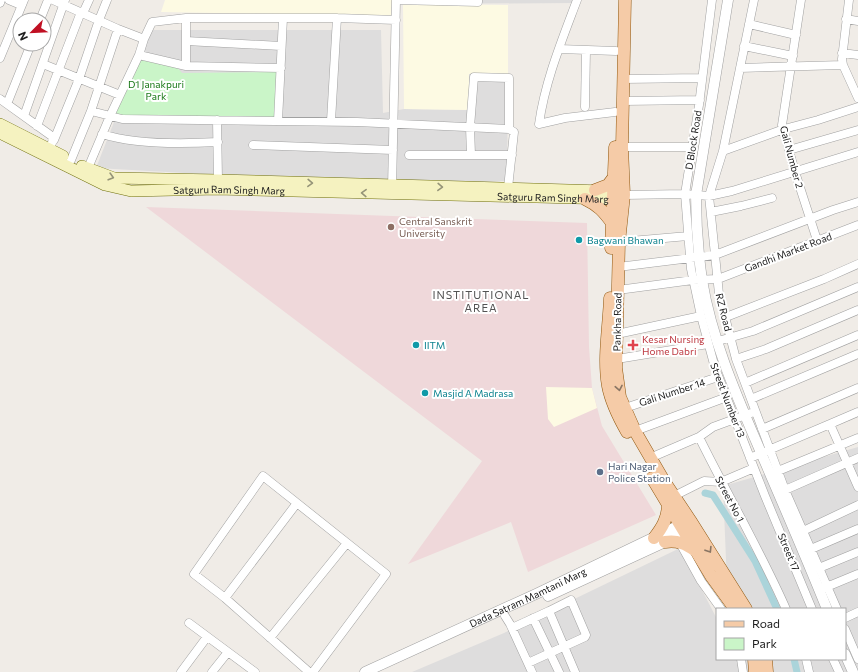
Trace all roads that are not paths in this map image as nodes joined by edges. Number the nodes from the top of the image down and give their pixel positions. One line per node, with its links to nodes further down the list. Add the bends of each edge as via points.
1 (9, 0): 17 (street)
2 (48, 0): 18 (street)
3 (53, 0): 16 (street)
4 (89, 0): 19 (street)
5 (107, 0): 24 (street)
6 (396, 0): 7 (street); 25 (street)
7 (478, 0)
8 (577, 0): 34 (street)
9 (617, 0): 36 (main road, Pankha Road)
10 (625, 0): 52 (main road, Pankha Road)
11 (712, 0): 50 (street, D Block Road)
12 (728, 0): 100 (street)
13 (754, 0): 27 (street, RZ Road)
14 (801, 0): 29 (street, Gali Number 2)
15 (849, 0): 23 (street)
16 (64, 2): 19 (street); 43 (street)
17 (22, 3): 42 (street)
18 (43, 12)
19 (82, 13): 24 (street); 49 (street)
20 (186, 18): 21 (street); 30 (street, via 152,22); 31 (street)
21 (283, 18): 22 (street); 32 (street)
22 (337, 18): 25 (street); 68 (street)
23 (846, 19): 26 (street); 38 (street)
24 (99, 20): 28 (street); 51 (street)
25 (396, 20): 69 (street)
26 (858, 21)
27 (749, 24): 29 (street); 33 (street, RZ Road)
28 (118, 29): 30 (street); 54 (street)
29 (796, 35): 41 (street, Gali Number 2)
30 (144, 38): 39 (street)
31 (186, 41): 32 (street); 45 (street)
32 (281, 46): 47 (street)
33 (744, 46): 41 (street); 48 (street, RZ Road)
34 (559, 49): 35 (street); 63 (street, via 542,104 539,124)
35 (586, 50): 36 (street); 60 (street)
36 (616, 51): 63 (main road, Pankha Road)
37 (27, 52): 59 (street)
38 (842, 53): 40 (street); 44 (street)
39 (139, 55): 45 (street); 55 (street)
40 (858, 55)
41 (793, 56): 46 (street, Gali Number 2)
42 (0, 58)
43 (43, 64): 49 (street); 64 (street)
44 (843, 65): 46 (street); 53 (street)
45 (186, 66): 47 (street)
46 (791, 66): 48 (street); 74 (street, Gali Number 2, via 782,119)
47 (281, 68): 67 (street)
48 (740, 68): 85 (street, RZ Road)
49 (58, 70): 51 (street); 71 (street)
50 (702, 78): 52 (street); 57 (street, D Block Road)
51 (79, 79): 54 (street); 79 (street)
52 (623, 79): 58 (main road, Pankha Road)
53 (855, 84): 56 (street)
54 (99, 87): 55 (street); 62 (street)
55 (120, 95): 65 (street)
56 (858, 98)
57 (700, 100): 58 (street); 82 (street, D Block Road)
58 (623, 101): 81 (main road, Pankha Road)
59 (3, 102): 64 (street)
60 (585, 107)
61 (858, 107): 74 (street)
62 (91, 111): 65 (street); 90 (street)
63 (616, 112): 93 (main road, Pankha Road)
64 (24, 116): 71 (street)
65 (110, 116): 66 (street, via 122,119); 77 (street)
66 (217, 120): 67 (street); 78 (street)
67 (278, 121): 68 (street)
68 (331, 121): 69 (street)
69 (394, 123): 72 (street); 83 (street)
70 (0, 124): 79 (main road, Satguru Ram Singh Marg)
71 (38, 126): 79 (street, via 53,137)
72 (470, 127): 73 (street); 73 (street, via 474,77 510,78); 88 (street)
73 (509, 129): 89 (street, via 514,132)
74 (784, 129): 84 (street, Gali Number 2); 85 (street)
75 (858, 130): 84 (street)
76 (0, 133): 96 (main road, Satguru Ram Singh Marg, one-way to 76, via 131,192 105,185)
77 (102, 134): 78 (street, via 119,139 151,142); 91 (street)
78 (218, 142): 94 (street)
79 (52, 144): 90 (main road, Satguru Ram Singh Marg)
80 (253, 146): 83 (street)
81 (622, 147): 82 (street); 99 (main road, Pankha Road)
82 (692, 147): 98 (street, D Block Road)
83 (393, 150): 96 (street)
84 (789, 150): 92 (street, Gali Number 2)
85 (723, 152): 101 (street, RZ Road)
86 (858, 152): 92 (street)
87 (409, 155): 88 (street)
88 (471, 155): 89 (street)
89 (512, 155): 95 (street)
90 (71, 160): 91 (main road, Satguru Ram Singh Marg)
91 (88, 168): 94 (main road, Satguru Ram Singh Marg, one-way to 94, via 114,178)
92 (795, 172): 101 (street); 106 (street, Gali Number 2)
93 (614, 177): 97 (main road, via 608,185); 99 (main road, Pankha Road)
94 (218, 180): 96 (main road, Satguru Ram Singh Marg, one-way to 96)
95 (508, 188): 96 (main road, Satguru Ram Singh Marg, one-way to 95); 97 (main road, Satguru Ram Singh Marg)
96 (392, 190): 103 (main road, Satguru Ram Singh Marg)
97 (595, 190): 99 (main road, Satguru Ram Singh Marg)
98 (685, 194): 99 (street); 100 (street); 109 (street, D Block Road)
99 (617, 195): 103 (main road, Satguru Ram Singh Marg); 107 (main road, Pankha Road); 111 (main road, Pankha Road)
100 (696, 195): 101 (street); 113 (street)
101 (709, 196): 105 (street, RZ Road)
102 (772, 198): 105 (street)
103 (585, 199): 107 (main road, via 604,211)
104 (858, 202): 106 (street)
105 (711, 212): 112 (street, RZ Road)
106 (810, 219): 110 (street, Gali Number 2); 112 (street)
107 (612, 223): 156 (main road, Pankha Road, via 608,385 612,402 648,471)
108 (858, 225): 110 (street, Gandhi Market Road)
109 (688, 236): 111 (street); 113 (street, D Block Road)
110 (817, 240): 116 (street, Gandhi Market Road)
111 (619, 242): 115 (main road, Pankha Road)
112 (715, 256): 113 (street); 116 (street, RZ Road)
113 (694, 258): 115 (street); 117 (street)
114 (858, 264): 122 (street)
115 (618, 267): 119 (main road, Pankha Road)
116 (718, 279): 117 (street, Gandhi Market Road); 122 (street, RZ Road, via 719,294)
117 (698, 280): 119 (street, Gandhi Market Road); 121 (street, Street Number 13); 126 (street)
118 (858, 287): 125 (street)
119 (618, 290): 123 (main road, Pankha Road)
120 (858, 310): 129 (street)
121 (701, 316): 123 (street); 126 (street, Street Number 13)
122 (726, 317): 125 (street, RZ Road)
123 (617, 334): 128 (main road, Pankha Road)
124 (858, 335): 131 (street)
125 (731, 338): 126 (street); 129 (street, RZ Road)
126 (713, 343): 128 (street); 130 (street, Street Number 13); 138 (street)
127 (858, 354): 134 (street)
128 (617, 359): 135 (main road, Pankha Road, one-way to 135, via 620,397)
129 (736, 359): 131 (street, RZ Road)
130 (718, 377): 133 (street, Street Number 13); 135 (street, Gali Number 14)
131 (746, 383): 134 (street, RZ Road)
132 (858, 388): 140 (street)
133 (726, 397): 138 (street, Street Number 13); 141 (street)
134 (751, 399): 136 (street, RZ Road)
135 (625, 408): 141 (main road, Pankha Road)
136 (756, 411): 138 (street); 140 (street, RZ Road)
137 (858, 414): 139 (street)
138 (739, 417): 142 (street, via 713,427); 145 (street); 147 (street, Street Number 13)
139 (830, 424): 144 (street); 145 (street)
140 (762, 429): 145 (street, RZ Road)
141 (635, 431): 146 (main road, Pankha Road)
142 (699, 437): 146 (street); 152 (street, Street No 1)
143 (858, 438): 144 (street)
144 (841, 446): 149 (street); 151 (street)
145 (766, 452): 147 (street); 151 (street, RZ Road); 168 (street)
146 (650, 458): 156 (main road, Pankha Road)
147 (750, 458): 150 (street, Street Number 13)
148 (858, 458): 149 (street)
149 (848, 462): 153 (street); 154 (street)
150 (754, 468): 152 (street); 155 (street, Street Number 13)
151 (778, 471): 154 (street, RZ Road)
152 (721, 482): 156 (street, via 704,481); 173 (street, Street No 1)
153 (857, 483)
154 (785, 490): 161 (street, RZ Road)
155 (765, 496): 174 (street, Street 17)
156 (671, 500): 159 (main road, Pankha Road); 162 (main road)
157 (297, 503): 163 (street); 169 (street); 169 (street, via 263,476 194,574)
158 (858, 505): 161 (street)
159 (686, 529): 162 (street, Dada Satram Mamtani Marg); 162 (main road, via 673,541); 170 (street, via 701,581); 171 (main road, Pankha Road, via 697,552); 172 (main road, Pankha Road, one-way to 172)
160 (858, 529): 164 (street)
161 (803, 531): 164 (street, RZ Road)
162 (660, 540): 179 (street, Dada Satram Mamtani Marg); 203 (street, Dada Satram Mamtani Marg)
163 (347, 543): 186 (street); 202 (street, via 386,574)
164 (811, 549): 166 (street, RZ Road)
165 (858, 552): 166 (street)
166 (819, 568): 168 (street, RZ Road)
167 (858, 574): 168 (street)
168 (823, 588): 175 (street); 176 (street, RZ Road)
169 (225, 598): 186 (street)
170 (720, 608)
171 (733, 608)
172 (745, 608)
173 (786, 608)
174 (812, 608)
175 (827, 608)
176 (836, 608)
177 (549, 611): 180 (street); 187 (street); 187 (street, via 571,600 585,632 585,637)
178 (858, 612): 181 (street)
179 (505, 616): 183 (street); 204 (street, Dada Satram Mamtani Marg)
180 (533, 618): 183 (street); 190 (street)
181 (846, 618)
182 (189, 624): 185 (street)
183 (512, 628): 197 (street)
184 (846, 632): 188 (street)
185 (207, 637): 189 (street); 198 (street)
186 (270, 638): 201 (street)
187 (563, 647): 190 (street); 207 (street)
188 (852, 651): 191 (street); 213 (street)
189 (228, 652): 199 (street); 200 (street)
190 (550, 653): 197 (street); 206 (street)
191 (858, 659)
192 (741, 660): 208 (street)
193 (754, 660): 209 (main road)
194 (766, 660): 210 (main road)
195 (806, 660): 211 (street)
196 (833, 660): 212 (street)
197 (528, 663): 205 (street)
198 (181, 672)
199 (212, 672)
200 (255, 672)
201 (309, 672)
202 (313, 672)
203 (365, 672)
204 (378, 672)
205 (532, 672)
206 (559, 672)
207 (575, 672)
208 (743, 672)
209 (755, 672)
210 (767, 672)
211 (809, 672)
212 (839, 672)
213 (853, 672)

